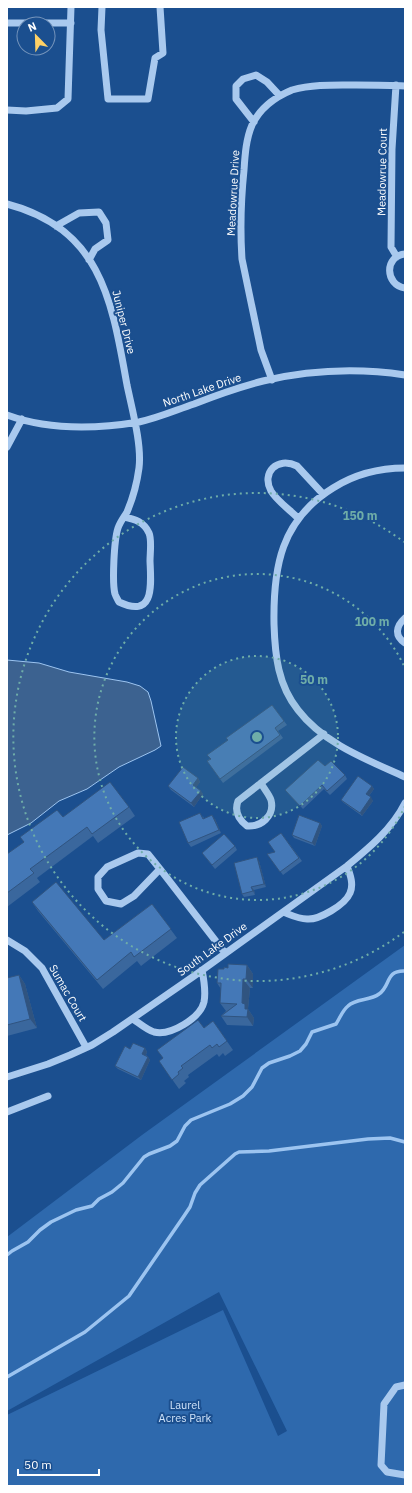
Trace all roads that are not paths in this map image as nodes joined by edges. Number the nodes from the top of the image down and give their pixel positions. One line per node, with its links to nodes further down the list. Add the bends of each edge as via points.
1 (71, 7): 5 (street)
2 (102, 7): 3 (street, via 101,30 108,99 148,99 155,58 163,53)
3 (160, 7)
4 (7, 23): 5 (street)
5 (71, 23): 9 (street, via 68,99 57,108)
6 (396, 86): 7 (street, Meadowrue Drive); 8 (street, Meadowrue Drive, via 307,87); 14 (street, Meadowrue Court, via 392,149 391,247)
7 (405, 86)
8 (280, 96): 10 (street, Meadowrue Drive, via 268,103); 10 (street, via 256,75 243,79 236,86 236,99)
9 (7, 110)
10 (254, 122): 18 (street, Meadowrue Drive, via 245,153 241,245 244,272 261,350)
11 (7, 204): 12 (street, Juniper Drive)
12 (56, 226): 15 (street, Juniper Drive, via 80,247); 15 (street, via 79,212 99,212 106,223 108,240 95,248)
13 (405, 254): 14 (street)
14 (397, 257): 16 (street, via 390,266 390,277 398,286)
15 (89, 260): 21 (street, Juniper Drive, via 101,279 111,306)
16 (405, 288)
17 (405, 375): 18 (street, North Lake Drive, via 380,371 333,371)
18 (272, 380): 21 (street, North Lake Drive, via 244,386 160,416)
19 (7, 415): 20 (street, North Lake Drive)
20 (22, 419): 21 (street, North Lake Drive, via 76,427); 22 (street)
21 (134, 422): 25 (street, Juniper Drive, via 139,466 134,493)
22 (7, 447)
23 (405, 468): 24 (street, via 353,477)
24 (323, 494): 26 (street); 26 (street, via 297,466 284,462 277,464 268,477 268,485)
25 (124, 517): 25 (street, Juniper Drive, via 118,528 114,550 115,593 119,602 129,607 143,604 150,597 150,534 136,519)
26 (298, 518): 29 (street, via 286,539 277,570 274,604 276,655 283,686 290,699 308,721)
27 (405, 618): 28 (street, via 398,628 397,635)
28 (405, 643)
29 (324, 734): 30 (street, via 355,753); 31 (street)
30 (405, 777)
31 (261, 783): 31 (street, via 238,802 236,807 239,819 247,826 262,823 268,818 271,810 270,800)
32 (405, 803): 33 (street, South Lake Drive, via 388,829)
33 (346, 866): 35 (street, South Lake Drive); 35 (street, via 352,886 350,894 336,908 318,918 308,919)
34 (160, 869): 34 (street, via 148,854 138,853 107,867 98,877 98,889 106,901 121,904 134,896); 37 (street)
35 (283, 912): 37 (street, South Lake Drive)
36 (7, 940): 40 (street, Sumac Court, via 26,950 42,968)
37 (225, 954): 38 (street, South Lake Drive)
38 (202, 970): 39 (street, South Lake Drive); 39 (street, via 204,1002 200,1012 192,1019 163,1033 153,1032)
39 (132, 1020): 40 (street, South Lake Drive)
40 (86, 1047): 41 (street, South Lake Drive, via 48,1064)
41 (7, 1077)
42 (48, 1096): 43 (street)
43 (7, 1112)
44 (405, 1385): 45 (street, via 396,1387 384,1404 381,1465 387,1472)
45 (405, 1475)

